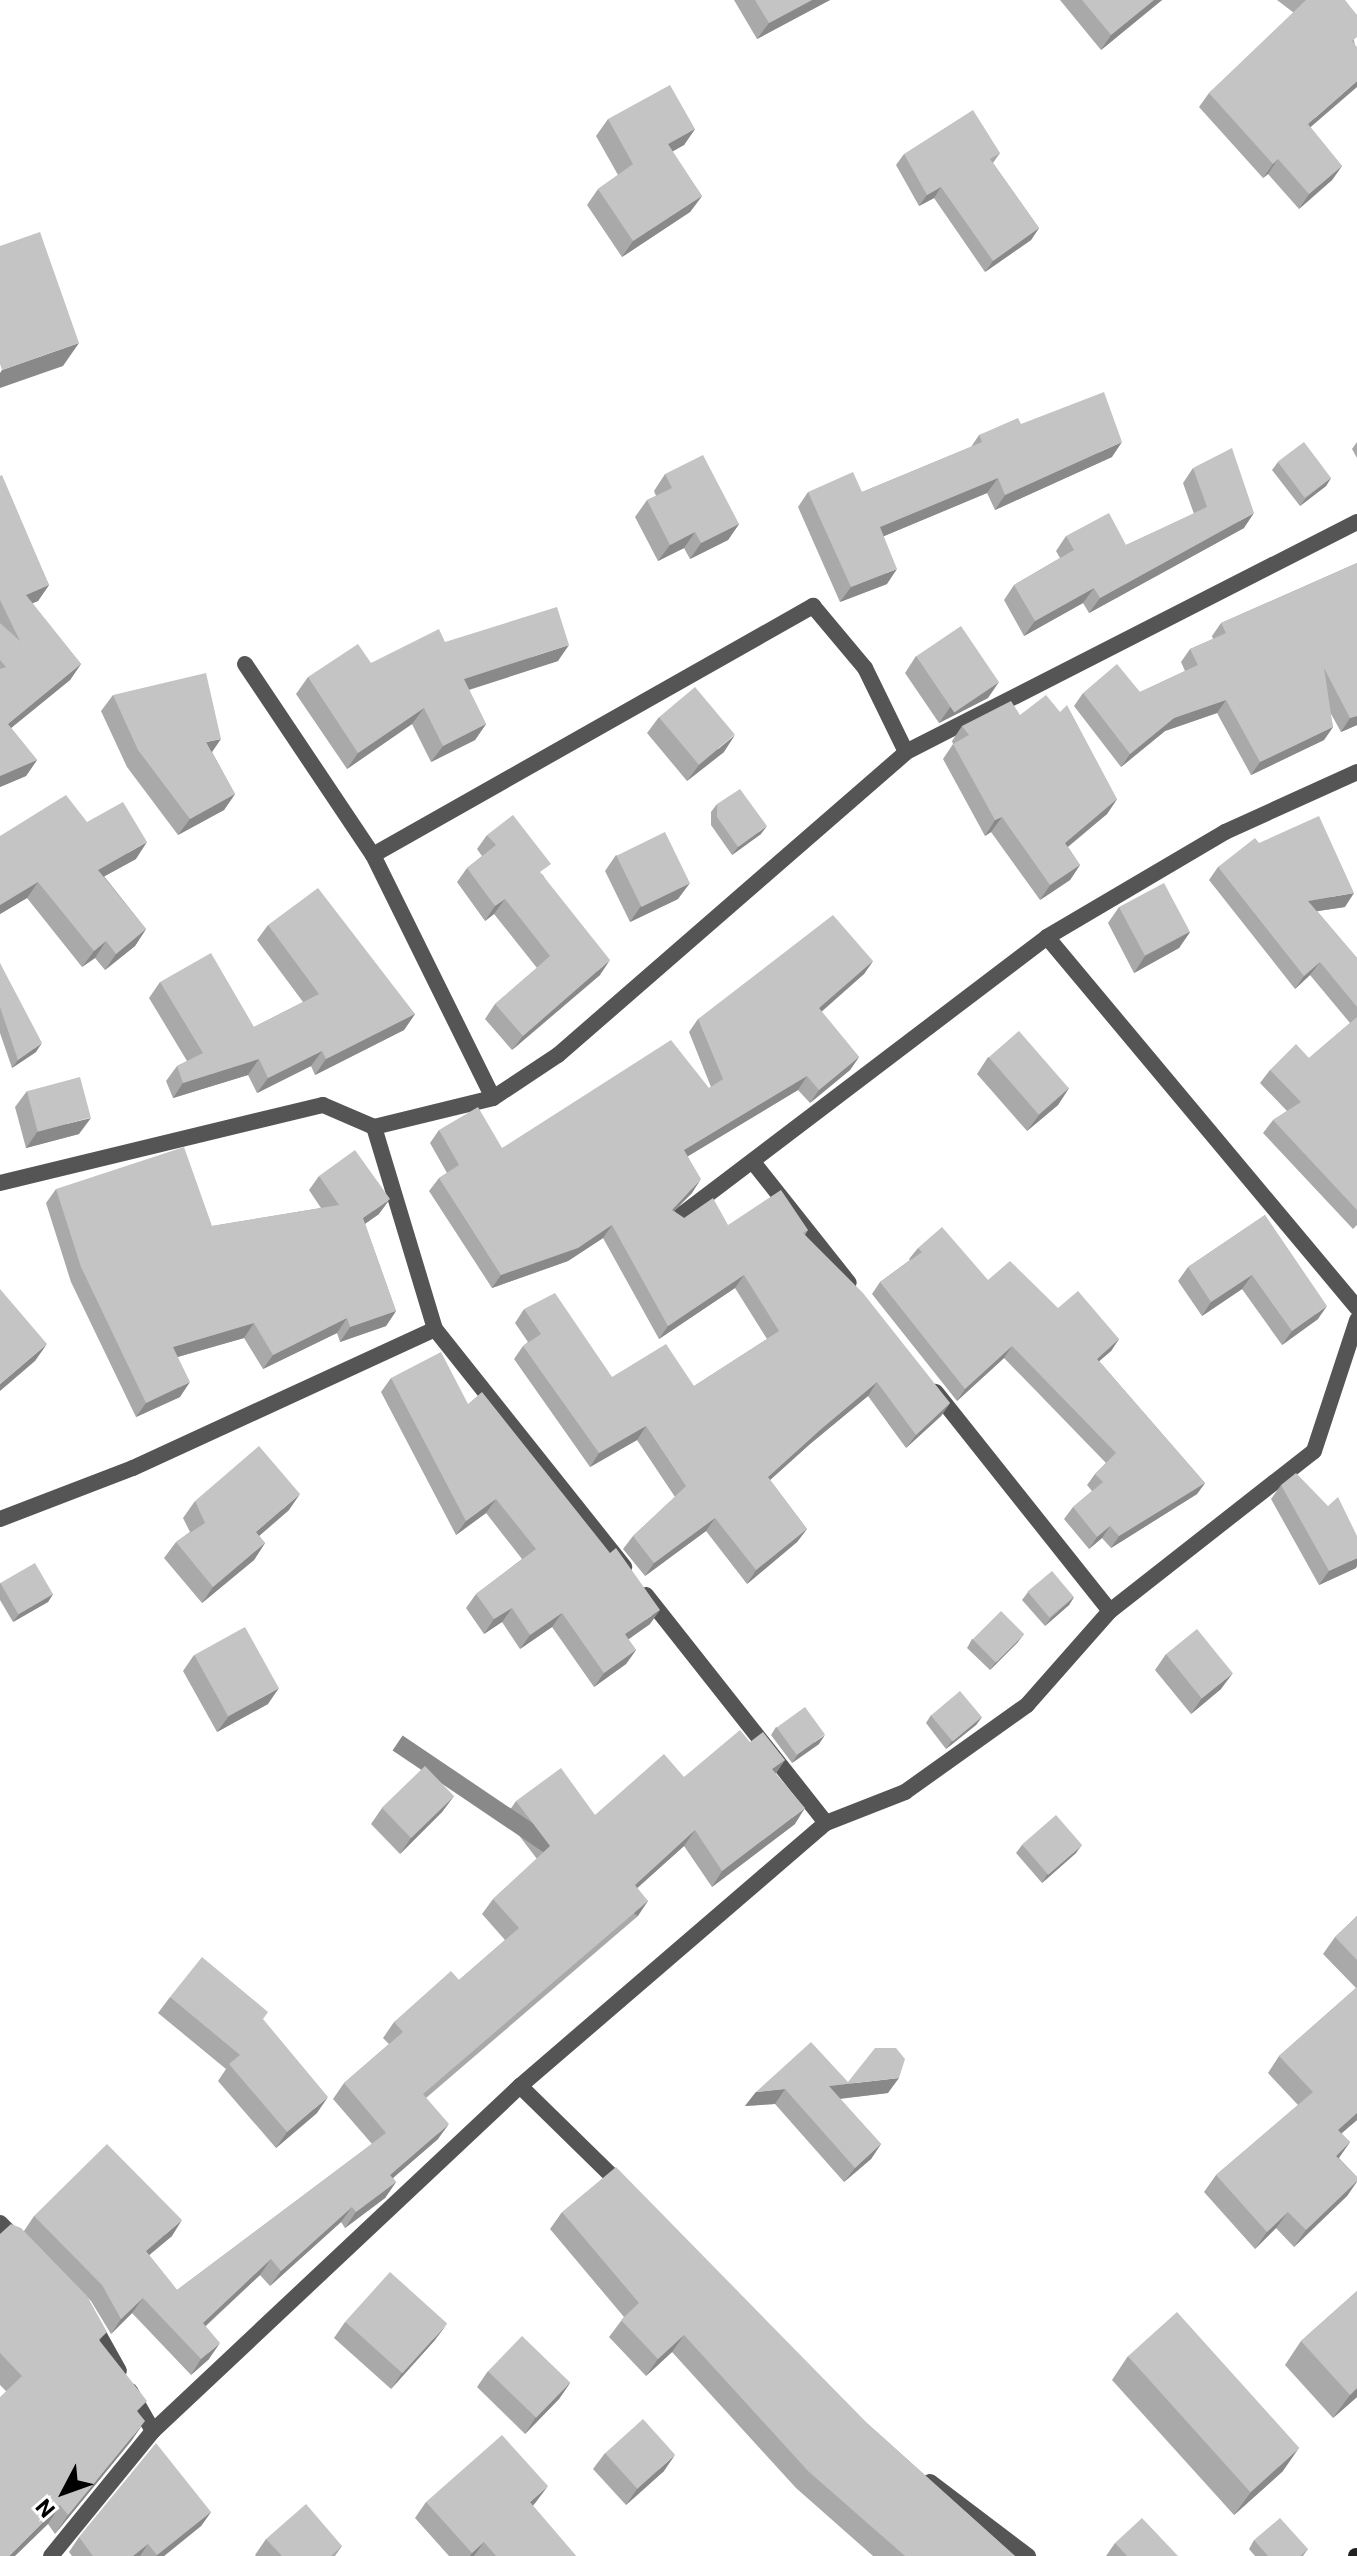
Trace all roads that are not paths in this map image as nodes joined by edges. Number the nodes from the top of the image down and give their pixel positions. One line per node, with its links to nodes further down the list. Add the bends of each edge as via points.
1 (1357, 522): 3 (street)
2 (245, 664): 5 (street)
3 (906, 752): 5 (street, via 865,668 813,606); 7 (street, via 558,1055)
4 (1357, 772): 6 (street, via 1225,832)
5 (373, 855): 7 (street)
6 (1047, 937): 9 (street); 13 (street)
7 (493, 1098): 8 (street)
8 (374, 1127): 10 (street, via 323,1105); 15 (street)
9 (753, 1162): 11 (street); 12 (street)
10 (0, 1183)
11 (673, 1221)
12 (862, 1299)
13 (1357, 1308)
14 (1357, 1320): 18 (street, via 1314,1451)
15 (435, 1329): 17 (street, via 133,1468); 19 (street)
16 (922, 1374): 18 (street)
17 (0, 1519)
18 (1110, 1611): 19 (street, via 1027,1705 905,1792)
19 (826, 1823): 20 (street)
20 (520, 2086): 21 (street); 25 (street)
21 (633, 2197)
22 (0, 2223): 23 (street)
23 (31, 2255)
24 (83, 2308): 25 (street)
25 (153, 2431): 27 (street)
26 (917, 2472): 28 (street)
27 (51, 2556)
28 (1028, 2556)

